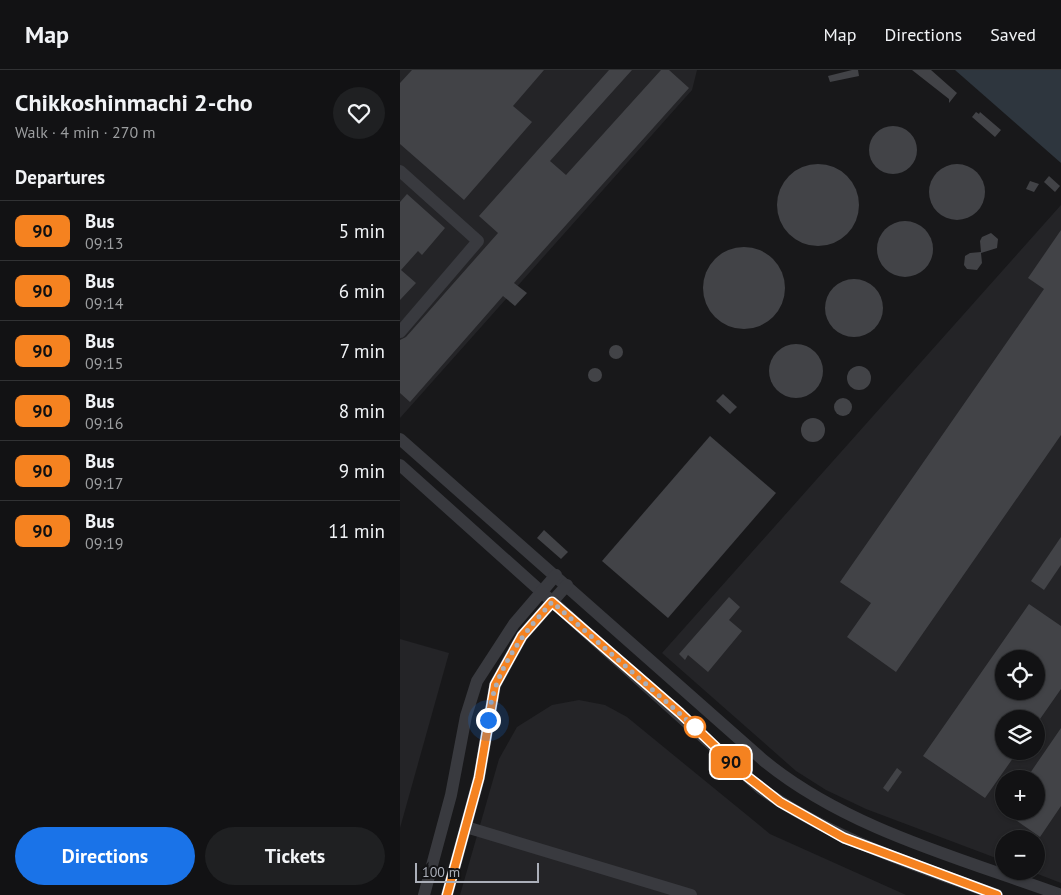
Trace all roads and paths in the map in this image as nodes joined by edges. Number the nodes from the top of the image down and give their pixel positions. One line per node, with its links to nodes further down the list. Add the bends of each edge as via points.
1 (400, 171): 2 (street, via 478,241)
2 (400, 332)
3 (400, 438): 5 (street)
4 (400, 465): 7 (street)
5 (556, 575): 6 (street); 7 (street)
6 (567, 585): 8 (street); 14 (street, via 763,760 815,798 899,836)
7 (542, 592): 8 (street); 10 (street, via 505,636 477,681)
8 (552, 602): 9 (street, via 522,636 495,685 479,778); 13 (street, via 680,713 744,774 780,802 844,838)
9 (466, 827): 11 (street); 12 (street)
10 (424, 895)
11 (447, 895)
12 (691, 895)
13 (997, 895)
14 (1061, 895)

